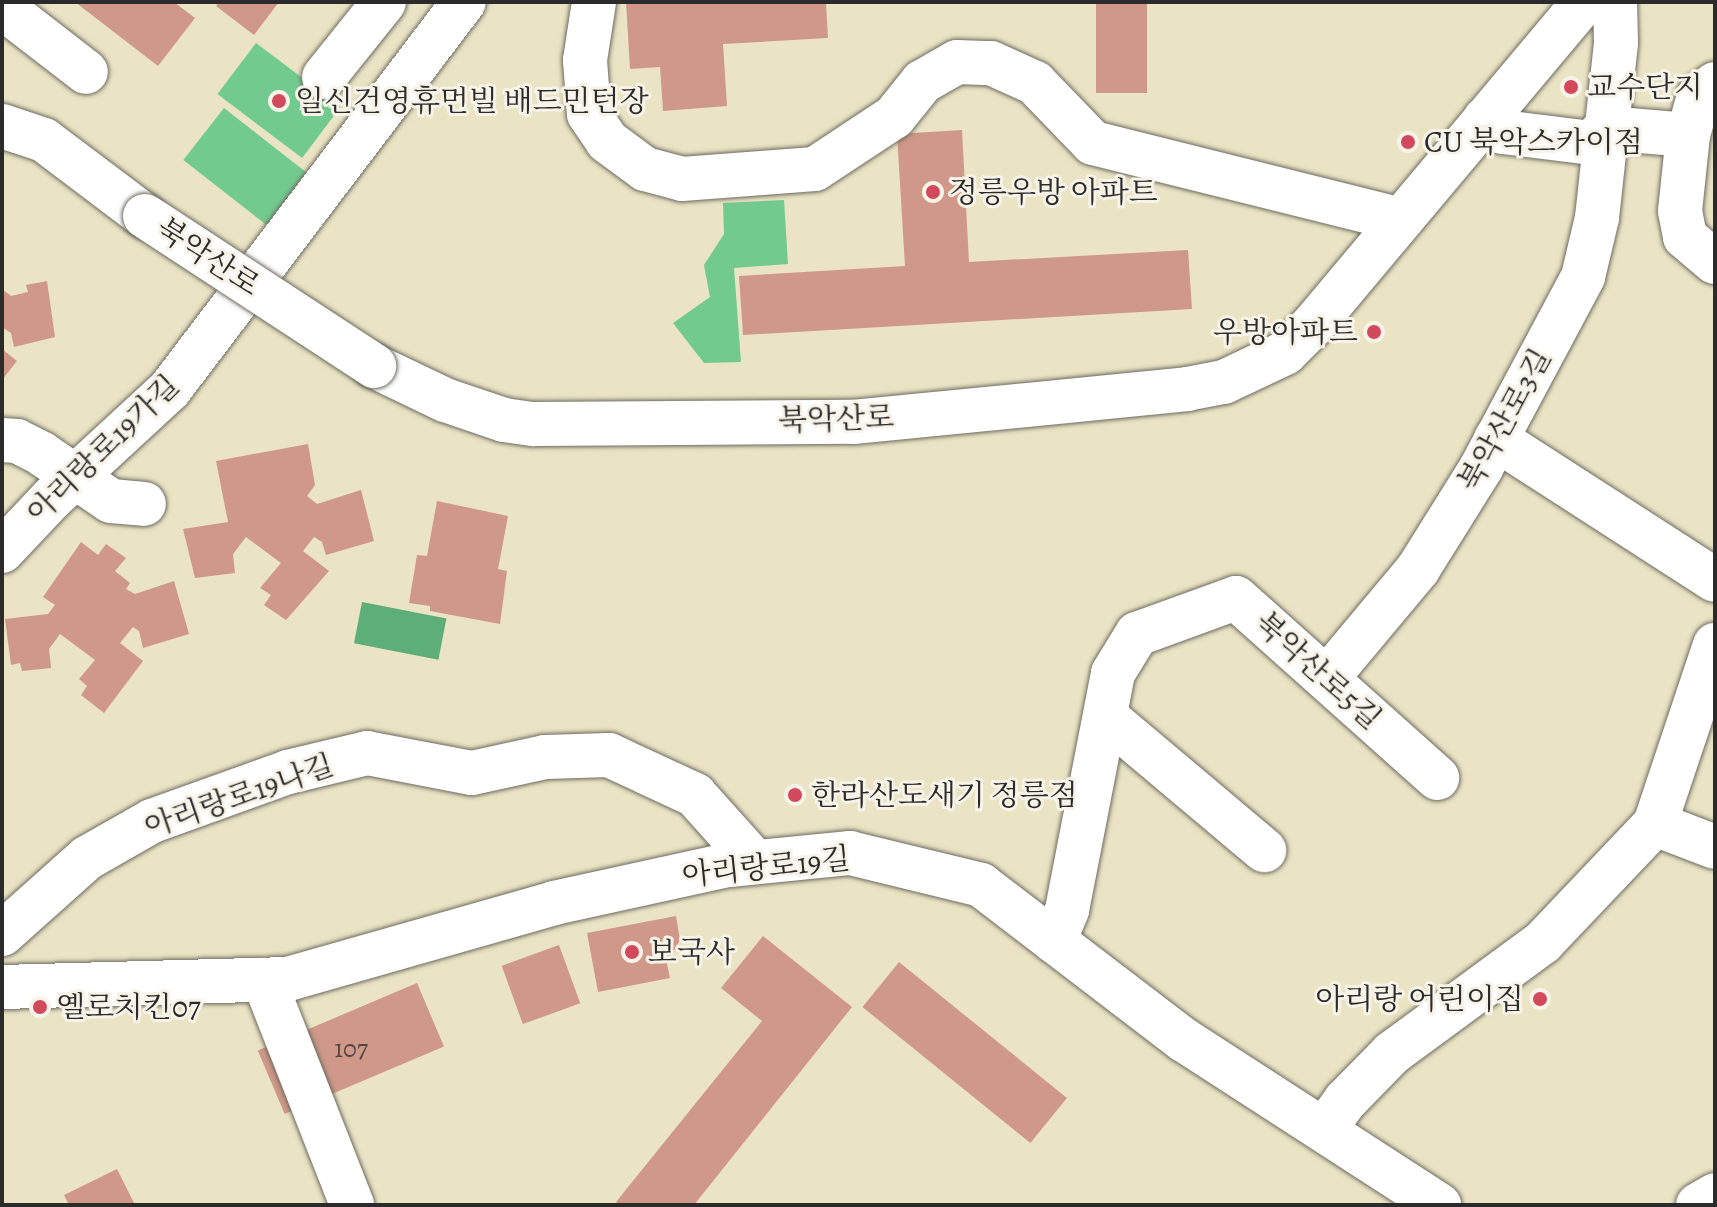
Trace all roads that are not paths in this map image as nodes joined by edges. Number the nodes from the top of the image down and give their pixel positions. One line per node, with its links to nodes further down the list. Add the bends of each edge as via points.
1 (384, 2): 8 (street)
2 (464, 2): 18 (street, 아리랑로19가길, via 170,389)
3 (594, 2): 14 (street, via 585,60 589,114 607,141 645,169 682,179 815,169 894,117 922,82 957,62 991,63 1035,83 1093,143)
4 (1584, 2): 10 (street, 북악산로)
5 (2, 7): 7 (street)
6 (1616, 22): 12 (street, 북악산로3길)
7 (86, 72)
8 (324, 77)
9 (1715, 84): 13 (street, via 1699,96)
10 (1485, 119): 12 (street, via 1503,132 1591,143); 14 (street, 북악산로)
11 (2, 126): 14 (street, 북악산로, bridge, via 44,140 145,216 374,366 445,400 534,424 853,422 1224,382 1285,353)
12 (1606, 128): 13 (street); 16 (street, 북악산로3길, via 1597,218 1583,277)
13 (1688, 135): 15 (street, via 1680,211 1685,237)
14 (1401, 220)
15 (1715, 262)
16 (1496, 439): 21 (street); 23 (street, 북악산로3길, via 1418,569)
17 (2, 440): 18 (street, via 17,441)
18 (78, 477): 19 (street, via 111,501); 20 (street, 아리랑로19가길)
19 (144, 504)
20 (2, 551)
21 (1715, 580)
22 (1715, 645): 26 (street)
23 (1327, 678): 24 (street, 북악산로5길, via 1236,598 1137,634 1113,673); 25 (street, 북악산로5길)
24 (1106, 717): 28 (street); 31 (street, 북악산로5길, via 1067,910)
25 (1437, 778)
26 (1655, 824): 27 (street); 34 (street, via 1543,942 1392,1053)
27 (1715, 847)
28 (1264, 850)
29 (755, 862): 30 (street, 아리랑로19나길, via 695,795 609,755 545,757 472,773 367,753 288,772 152,821 87,858); 31 (street, 아리랑로19길, via 850,853 981,885); 32 (street, 아리랑로19길, via 554,903 288,979)
30 (2, 934)
31 (1054, 941): 34 (street, 아리랑로19길, via 1184,1040)
32 (264, 980): 33 (street, 아리랑로19길); 36 (street)
33 (2, 987)
34 (1324, 1130): 37 (street, 아리랑로19길)
35 (1715, 1195): 38 (street)
36 (352, 1205)
37 (1439, 1205)
38 (1698, 1205)

